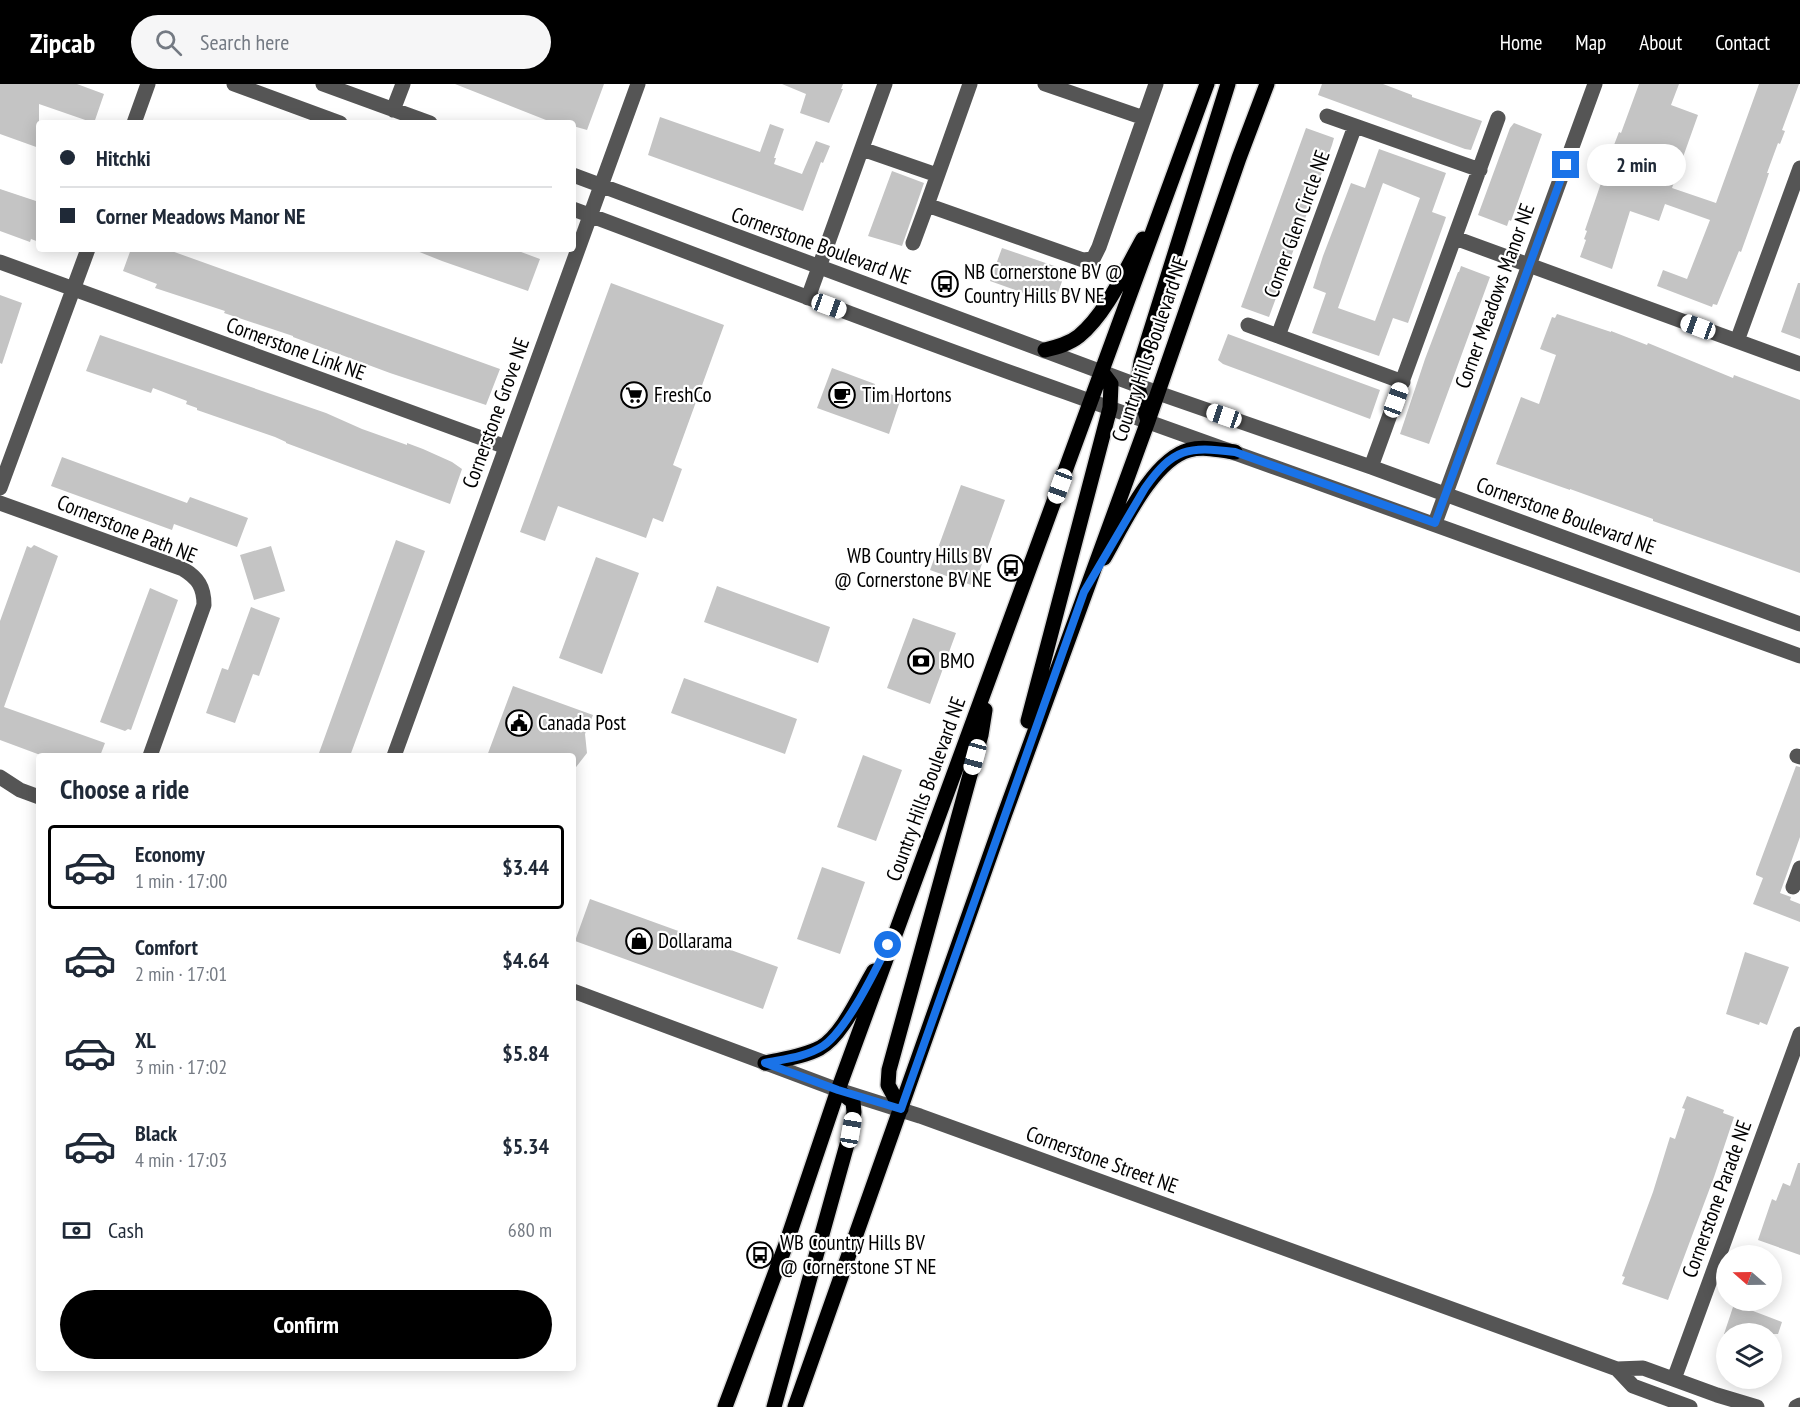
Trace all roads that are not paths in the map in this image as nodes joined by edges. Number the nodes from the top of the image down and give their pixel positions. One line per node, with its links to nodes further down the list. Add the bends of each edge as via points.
1 (148, 84): 19 (street)
2 (234, 84): 20 (street)
3 (323, 84): 15 (street)
4 (403, 84): 15 (street)
5 (638, 84): 29 (street, Cornerstone Grove NE)
6 (885, 84): 23 (street)
7 (970, 84): 27 (street)
8 (1045, 84): 17 (street)
9 (1156, 84): 17 (street)
10 (1207, 84): 31 (main road, Country Hills Boulevard NE)
11 (1228, 84): 49 (main road)
12 (1260, 84): 24 (main road)
13 (1267, 84): 24 (main road, Country Hills Boulevard NE)
14 (1595, 84): 38 (street, Corner Meadows Manor NE)
15 (393, 110): 21 (street)
16 (1327, 116): 22 (street)
17 (1144, 118): 30 (street, via 1093,259 1083,260)
18 (1498, 118): 26 (street)
19 (135, 120)
20 (332, 120)
21 (421, 120)
22 (1355, 126): 26 (street); 43 (street, Corner Glen Circle NE)
23 (862, 149): 27 (street); 39 (street)
24 (1239, 158): 50 (main road, Country Hills Boulevard NE)
25 (1800, 168): 44 (street)
26 (1479, 170): 34 (street)
27 (937, 175): 30 (street)
28 (576, 177): 29 (street, Cornerstone Boulevard NE)
29 (601, 186): 33 (street, Cornerstone Grove NE); 39 (street, Cornerstone Boulevard NE)
30 (927, 205): 35 (street)
31 (1163, 206): 45 (main road, via 1091,323 1068,343); 47 (main road, Country Hills Boulevard NE)
32 (576, 210): 33 (street)
33 (590, 215): 41 (street); 54 (street, Cornerstone Grove NE)
34 (1455, 238): 38 (street); 48 (street)
35 (913, 243)
36 (87, 252): 40 (street)
37 (0, 262): 40 (street, Cornerstone Link NE)
38 (1529, 265): 44 (street); 58 (street, Corner Meadows Manor NE)
39 (819, 268): 41 (street); 45 (street, Cornerstone Boulevard NE)
40 (73, 290): 54 (street, Cornerstone Link NE); 57 (street)
41 (808, 298): 51 (street)
42 (1248, 325): 43 (street)
43 (1278, 336): 48 (street)
44 (1737, 341): 46 (street)
45 (1045, 350): 47 (street, Cornerstone Boulevard NE)
46 (1800, 364)
47 (1102, 372): 49 (street, Cornerstone Boulevard NE); 51 (main road, Country Hills Boulevard NE); 52 (main road, via 1111,384)
48 (1402, 382): 56 (street)
49 (1137, 385): 50 (street, Cornerstone Boulevard NE); 53 (main road)
50 (1158, 393): 53 (main road, Country Hills Boulevard NE); 56 (street, Cornerstone Boulevard NE)
51 (1091, 402): 52 (street); 64 (main road, Country Hills Boulevard NE)
52 (1110, 408): 53 (street); 71 (main road)
53 (1148, 421): 55 (street); 61 (main road, Country Hills Boulevard NE)
54 (506, 447): 66 (street, Cornerstone Grove NE)
55 (1235, 452): 60 (street); 61 (main road, via 1204,448 1169,460 1145,488)
56 (1371, 467): 58 (street, Cornerstone Boulevard NE)
57 (0, 488)
58 (1445, 494): 60 (street, Corner Meadows Manor NE); 62 (street, Cornerstone Boulevard NE)
59 (0, 503): 65 (street, Cornerstone Path NE, via 183,569 200,582 204,605)
60 (1435, 523): 63 (street)
61 (1084, 592): 71 (main road, Country Hills Boulevard NE)
62 (1800, 624)
63 (1800, 656)
64 (992, 672): 74 (main road, Country Hills Boulevard NE); 79 (main road, via 981,735 889,1070 888,1085)
65 (151, 753)
66 (395, 753)
67 (0, 777): 69 (street)
68 (0, 788): 69 (street)
69 (20, 790): 70 (street)
70 (36, 796)
71 (1004, 816): 79 (main road, Country Hills Boulevard NE)
72 (1800, 868): 73 (street)
73 (1793, 887)
74 (902, 915): 77 (main road, via 832,1039 801,1055); 78 (main road, Country Hills Boulevard NE)
75 (576, 992): 77 (street, Cornerstone Street NE)
76 (1800, 1034): 81 (street, Cornerstone Parade NE)
77 (765, 1063): 78 (street, Cornerstone Street NE)
78 (838, 1090): 79 (street, Cornerstone Street NE); 82 (main road, Country Hills Boulevard NE); 83 (main road, via 853,1102 851,1130)
79 (901, 1109): 80 (street, Cornerstone Street NE); 84 (main road, Country Hills Boulevard NE)
80 (1617, 1369): 81 (street, via 1643,1368); 85 (street, via 1633,1386)
81 (1674, 1379): 86 (street)
82 (725, 1407)
83 (774, 1407)
84 (795, 1407)
85 (1690, 1407)
86 (1757, 1407)

